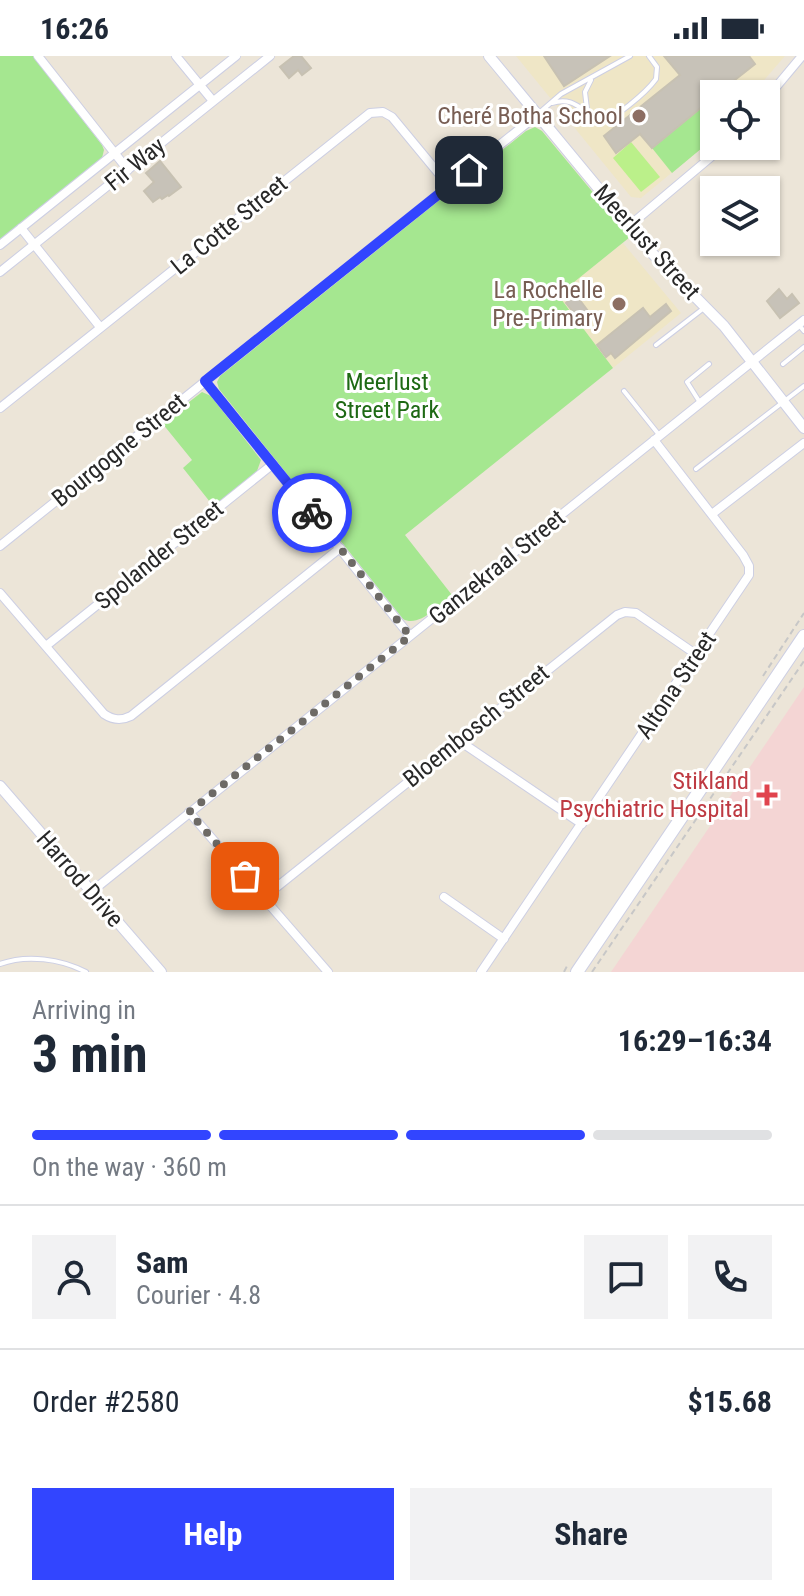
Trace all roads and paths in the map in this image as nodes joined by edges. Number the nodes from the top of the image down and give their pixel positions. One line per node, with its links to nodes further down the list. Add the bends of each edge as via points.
1 (38, 56): 16 (street)
2 (176, 56): 11 (street)
3 (236, 56): 11 (street, Fir Way)
4 (270, 56): 12 (street, Fir Way)
5 (489, 56): 15 (street, Meerlust Street)
6 (630, 56): 9 (lane)
7 (649, 56): 14 (lane, via 657,71 650,86 612,118 602,120)
8 (802, 56): 10 (street)
9 (596, 74): 13 (lane); 14 (lane, via 585,92)
10 (780, 82)
11 (200, 85): 12 (street); 16 (street, Fir Way)
12 (213, 101): 18 (street, Fir Way)
13 (552, 103): 14 (lane, via 572,102); 15 (lane)
14 (588, 111)
15 (537, 115): 19 (street, Bourgogne Street); 20 (street, Meerlust Street)
16 (115, 153): 18 (street); 21 (street, Fir Way)
17 (707, 160): 20 (street)
18 (128, 170): 23 (street, Fir Way)
19 (449, 186): 27 (street, La Cotte Street, via 392,117 370,113); 33 (street, Bourgogne Street)
20 (629, 226): 25 (street, Meerlust Street)
21 (21, 228): 22 (street, Fir Way); 23 (street)
22 (0, 245)
23 (34, 245): 24 (street, Fir Way); 27 (street)
24 (0, 272)
25 (706, 306): 28 (lane); 30 (street, Meerlust Street)
26 (802, 325): 30 (street, Ganzekraal Street)
27 (100, 327): 38 (street, La Cotte Street)
28 (656, 345)
29 (804, 347): 32 (lane)
30 (753, 362): 36 (street, Meerlust Street); 37 (street, Ganzekraal Street)
31 (709, 364): 37 (lane, via 687,382)
32 (783, 364)
33 (205, 381): 42 (street); 45 (street, Bourgogne Street)
34 (803, 388): 36 (lane)
35 (624, 391): 40 (lane)
36 (784, 401): 39 (street, Meerlust Street); 43 (lane)
37 (701, 403): 40 (street, Ganzekraal Street)
38 (0, 408)
39 (804, 428)
40 (657, 438): 44 (street, Altona Street); 48 (street, Ganzekraal Street)
41 (804, 443): 44 (street)
42 (273, 464): 46 (street); 50 (street, Spolander Street)
43 (696, 469)
44 (712, 514): 51 (street, Altona Street, via 746,559 750,573)
45 (0, 546)
46 (340, 548): 48 (street); 50 (street, via 125,719 104,714)
47 (0, 593): 50 (street)
48 (410, 636): 55 (street, Ganzekraal Street)
49 (804, 636): 66 (main road)
50 (46, 646)
51 (697, 655): 53 (street, Bloembosch Street, via 640,615 621,613); 56 (street, Altona Street)
52 (804, 661): 67 (path)
53 (458, 740): 56 (street); 59 (street, Bloembosch Street)
54 (0, 786): 57 (street, Harrod Drive)
55 (189, 812): 57 (street, Ganzekraal Street); 59 (street)
56 (582, 824): 60 (street, Altona Street)
57 (91, 892): 63 (street, Harrod Drive)
58 (444, 897): 60 (street)
59 (263, 898): 64 (street)
60 (504, 939): 65 (street, Altona Street)
61 (0, 964): 62 (lane, via 48,960)
62 (86, 972)
63 (161, 972)
64 (328, 972)
65 (481, 972)
66 (577, 972)
67 (592, 972)

